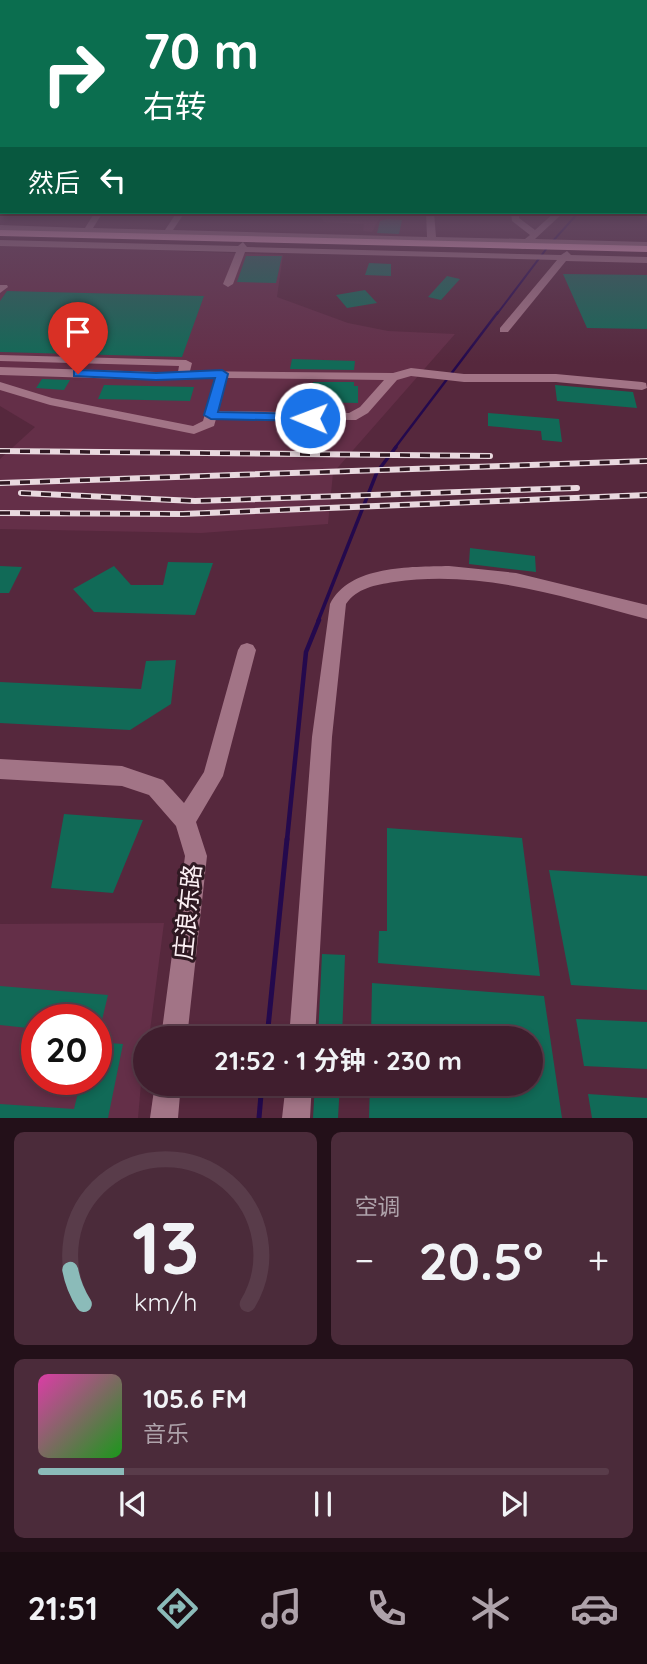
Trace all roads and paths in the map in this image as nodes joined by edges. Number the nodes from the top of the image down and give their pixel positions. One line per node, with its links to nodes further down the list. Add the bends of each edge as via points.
1 (238, 259): 3 (street)
2 (558, 259): 4 (street)
3 (228, 284)
4 (504, 330)
5 (0, 358): 7 (street, via 186,363)
6 (0, 371): 7 (street)
7 (183, 374): 8 (street)
8 (222, 374): 9 (street); 12 (street)
9 (393, 377): 11 (street, via 411,372); 12 (street, via 364,410 351,417)
10 (0, 386): 12 (street, via 187,430 205,426)
11 (642, 386)
12 (211, 415)
13 (647, 612): 18 (street, via 522,581 459,573 403,574 359,584 344,593 338,604 322,737)
14 (247, 650): 16 (street, via 214,776)
15 (0, 769): 16 (street, 庄浪东路, via 122,776 156,788)
16 (185, 820): 17 (street, 庄浪东路, via 196,856)
17 (175, 1026)
18 (303, 1026)
19 (167, 1096): 21 (street)
20 (298, 1096): 22 (street)
21 (164, 1118)
22 (296, 1118)

